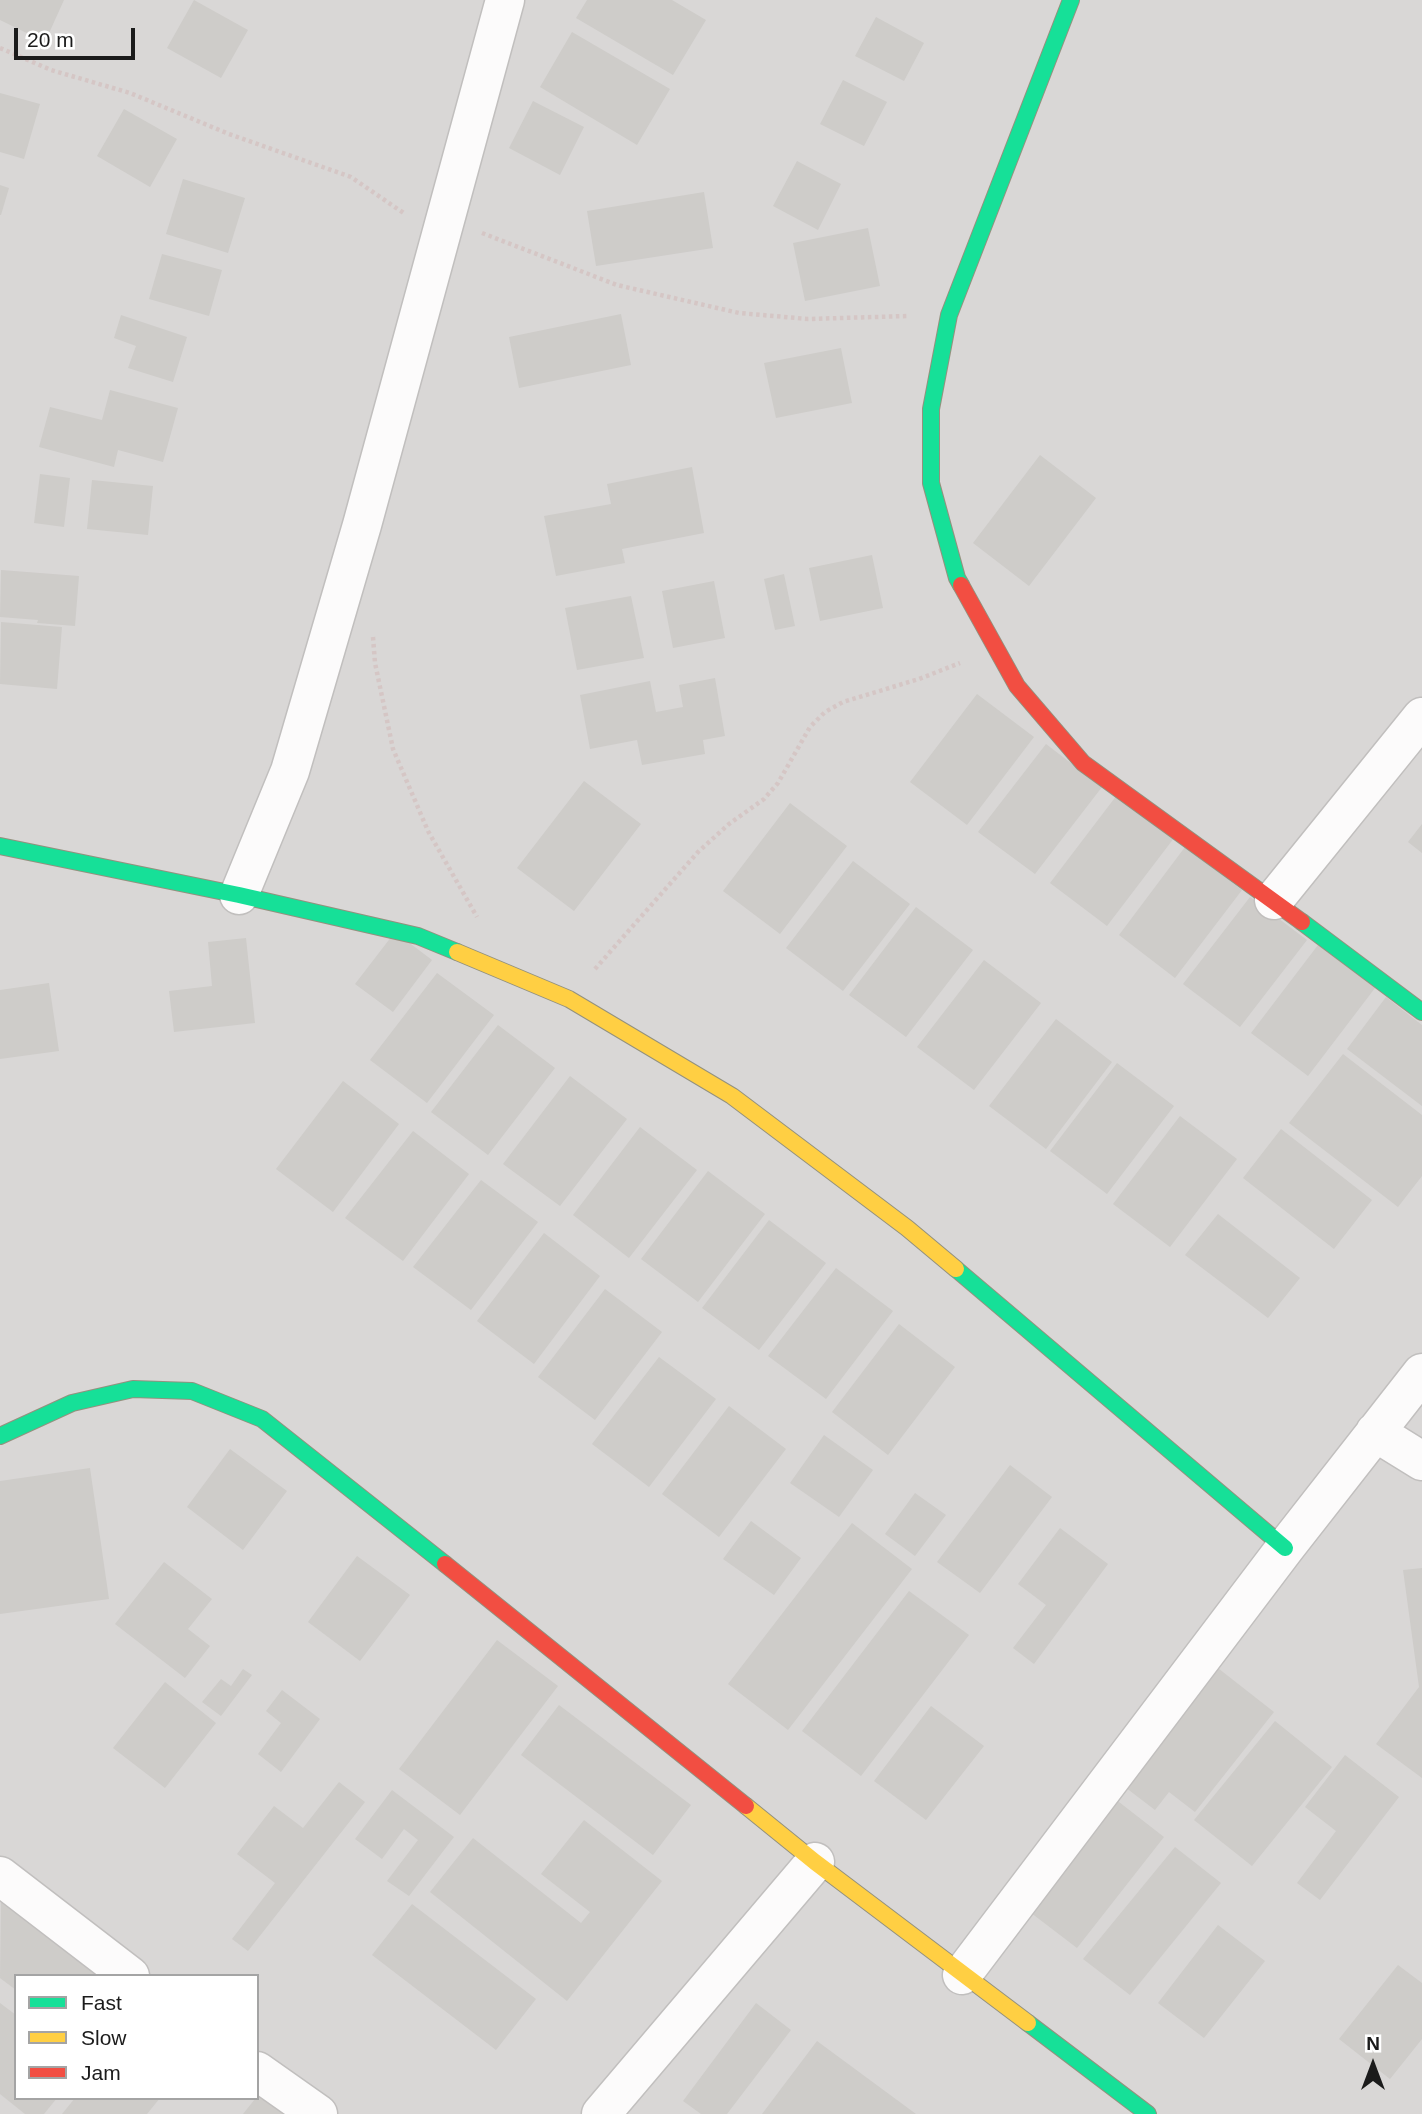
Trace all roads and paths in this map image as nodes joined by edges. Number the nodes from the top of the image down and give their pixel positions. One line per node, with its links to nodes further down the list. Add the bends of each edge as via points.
1 (505, 0): 4 (street)
2 (1070, 0): 5 (street)
3 (0, 48): 4 (path, via 351,177)
4 (442, 229): 5 (path, via 617,285 739,313 808,319); 10 (street, via 290,771)
5 (949, 315): 7 (street, via 931,409 931,483 957,578)
6 (372, 635): 12 (path, via 393,749 428,831)
7 (996, 649): 11 (street, via 1017,686 1083,762); 13 (path, via 825,712 810,727 779,783 698,852)
8 (1422, 717): 11 (street)
9 (0, 846): 10 (street)
10 (239, 895): 12 (street, via 418,936)
11 (1274, 900): 14 (street)
12 (509, 974): 13 (street)
13 (569, 999): 19 (street, via 732,1096 907,1228)
14 (1422, 1012)
15 (1422, 1373): 16 (street)
16 (1375, 1432): 18 (street); 19 (street)
17 (0, 1436): 20 (street, via 72,1404 134,1389 191,1391 262,1419)
18 (1422, 1461)
19 (1284, 1548): 23 (street)
20 (815, 1862): 23 (street); 27 (street)
21 (0, 1876): 22 (street)
22 (127, 1974)
23 (962, 1975): 25 (street)
24 (259, 2072): 26 (street)
25 (1125, 2107)
26 (318, 2114)
27 (601, 2114)

